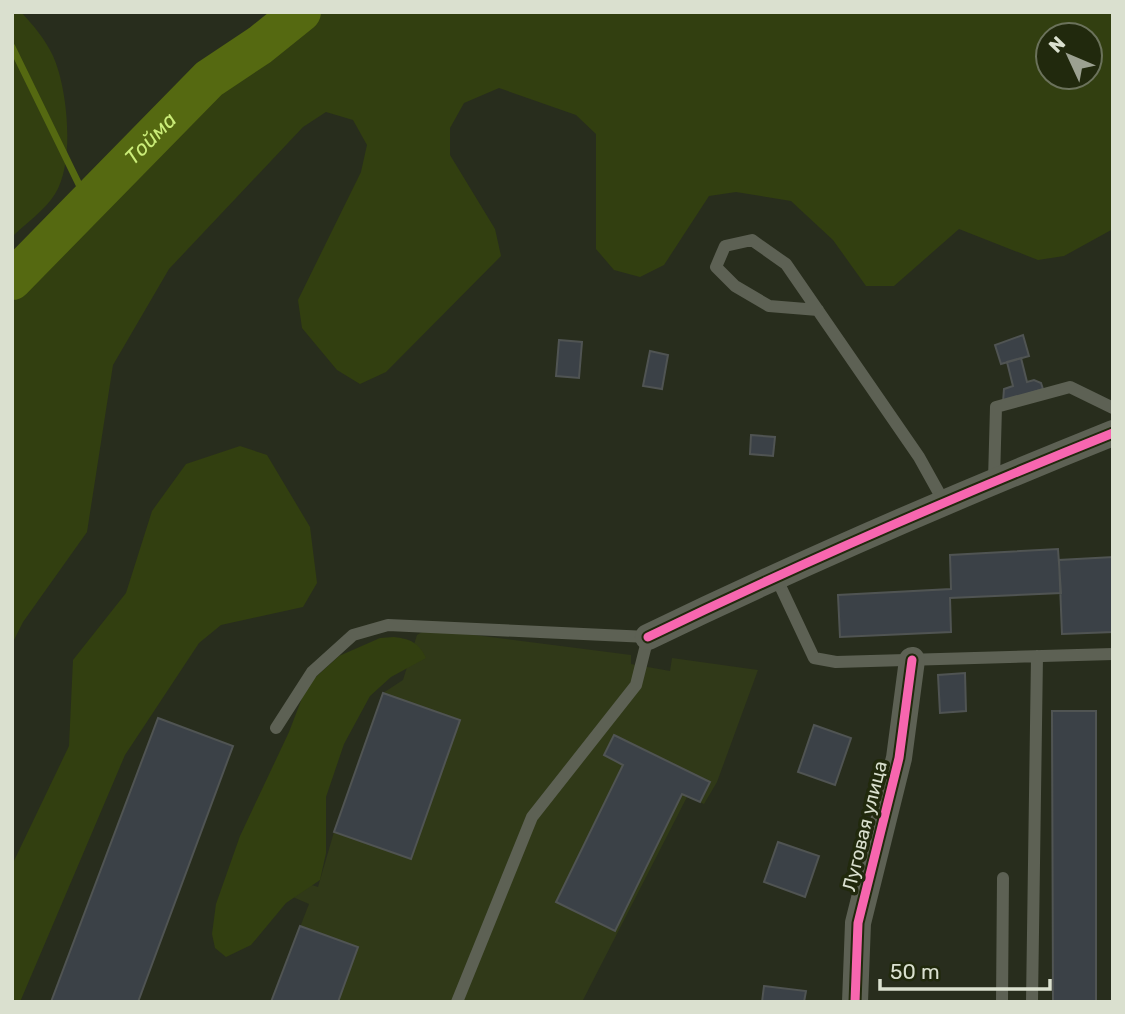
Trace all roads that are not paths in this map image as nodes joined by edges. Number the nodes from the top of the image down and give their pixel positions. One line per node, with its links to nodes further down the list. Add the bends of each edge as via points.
1 (818, 310): 1 (lane, via 786,264 764,248 752,240 725,246 716,267 735,286 769,306); 5 (lane, via 919,457)
2 (1113, 408): 4 (lane, via 1070,387 996,407)
3 (1113, 433): 4 (street)
4 (994, 480): 5 (street)
5 (944, 502): 6 (street)
6 (775, 575): 7 (street); 10 (lane, via 814,658 836,662)
7 (648, 637): 11 (lane, via 388,625 353,635 312,673); 13 (lane, via 636,685 532,817)
8 (1113, 654): 9 (lane)
9 (1037, 656): 10 (lane); 16 (lane)
10 (912, 660): 14 (street, Луговая улица, via 899,758 858,923)
11 (276, 728)
12 (1003, 878): 15 (lane)
13 (457, 1002)
14 (855, 1002)
15 (1002, 1002)
16 (1032, 1002)

